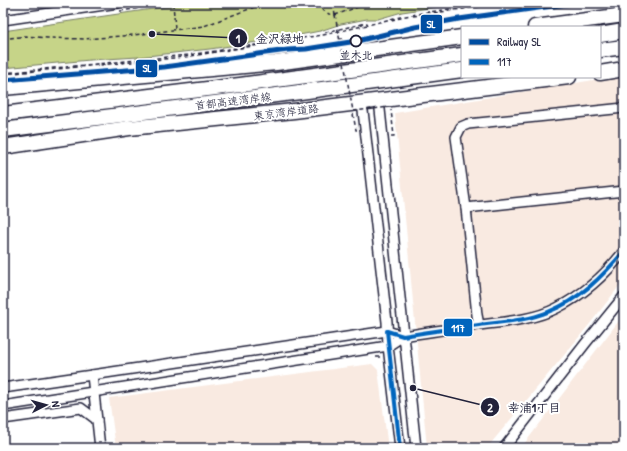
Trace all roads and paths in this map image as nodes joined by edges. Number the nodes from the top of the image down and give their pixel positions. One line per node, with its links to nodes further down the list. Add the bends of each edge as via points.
1 (118, 3): 11 (street)
2 (173, 3): 15 (path)
3 (265, 3): 15 (path, via 204,26)
4 (323, 3): 9 (path, via 321,9)
5 (333, 3): 9 (path)
6 (369, 3): 9 (path)
7 (493, 3): 13 (path, via 394,18)
8 (505, 3): 13 (path, via 411,16)
9 (335, 15): 16 (path, bridge)
10 (624, 15): 14 (highway)
11 (3, 20)
12 (368, 24): 13 (path); 16 (path); 18 (path)
13 (376, 24)
14 (542, 26)
15 (175, 29): 23 (path, via 85,40 26,36)
16 (338, 29): 18 (path); 21 (path, bridge)
17 (624, 31): 19 (highway)
18 (326, 33): 29 (path, via 185,57)
19 (601, 35)
20 (461, 37): 32 (highway, via 276,63)
21 (340, 39): 22 (path, bridge); 39 (path, bridge, via 352,111 391,107 394,136)
22 (343, 39)
23 (3, 40)
24 (624, 47): 25 (highway)
25 (601, 50)
26 (461, 55): 37 (highway, 首都高速湾岸線)
27 (624, 69): 30 (highway)
28 (461, 70): 38 (highway, 首都高速湾岸線)
29 (3, 73)
30 (601, 73)
31 (561, 78): 33 (highway, 東京湾岸道路)
32 (3, 88)
33 (379, 100): 34 (highway, 東京湾岸道路); 47 (street)
34 (362, 102): 40 (highway, 東京湾岸道路, via 129,128); 46 (street)
35 (624, 108): 36 (street); 42 (street, via 468,124 461,127 456,137)
36 (624, 111)
37 (3, 114)
38 (3, 130)
39 (391, 136)
40 (3, 147)
41 (624, 190): 42 (street)
42 (466, 208): 45 (street)
43 (624, 251): 45 (street, via 612,266 581,294 556,309 508,322)
44 (624, 296): 58 (street)
45 (479, 325): 47 (street)
46 (387, 331): 47 (street); 48 (street); 49 (street)
47 (404, 336): 48 (street); 57 (street)
48 (388, 346): 51 (street); 56 (street)
49 (92, 375): 50 (street); 51 (street)
50 (3, 388)
51 (94, 392): 52 (street); 54 (street)
52 (3, 406)
53 (3, 419): 54 (street, via 81,408)
54 (98, 420): 55 (street)
55 (100, 448)
56 (400, 448)
57 (416, 448)
58 (504, 448)

